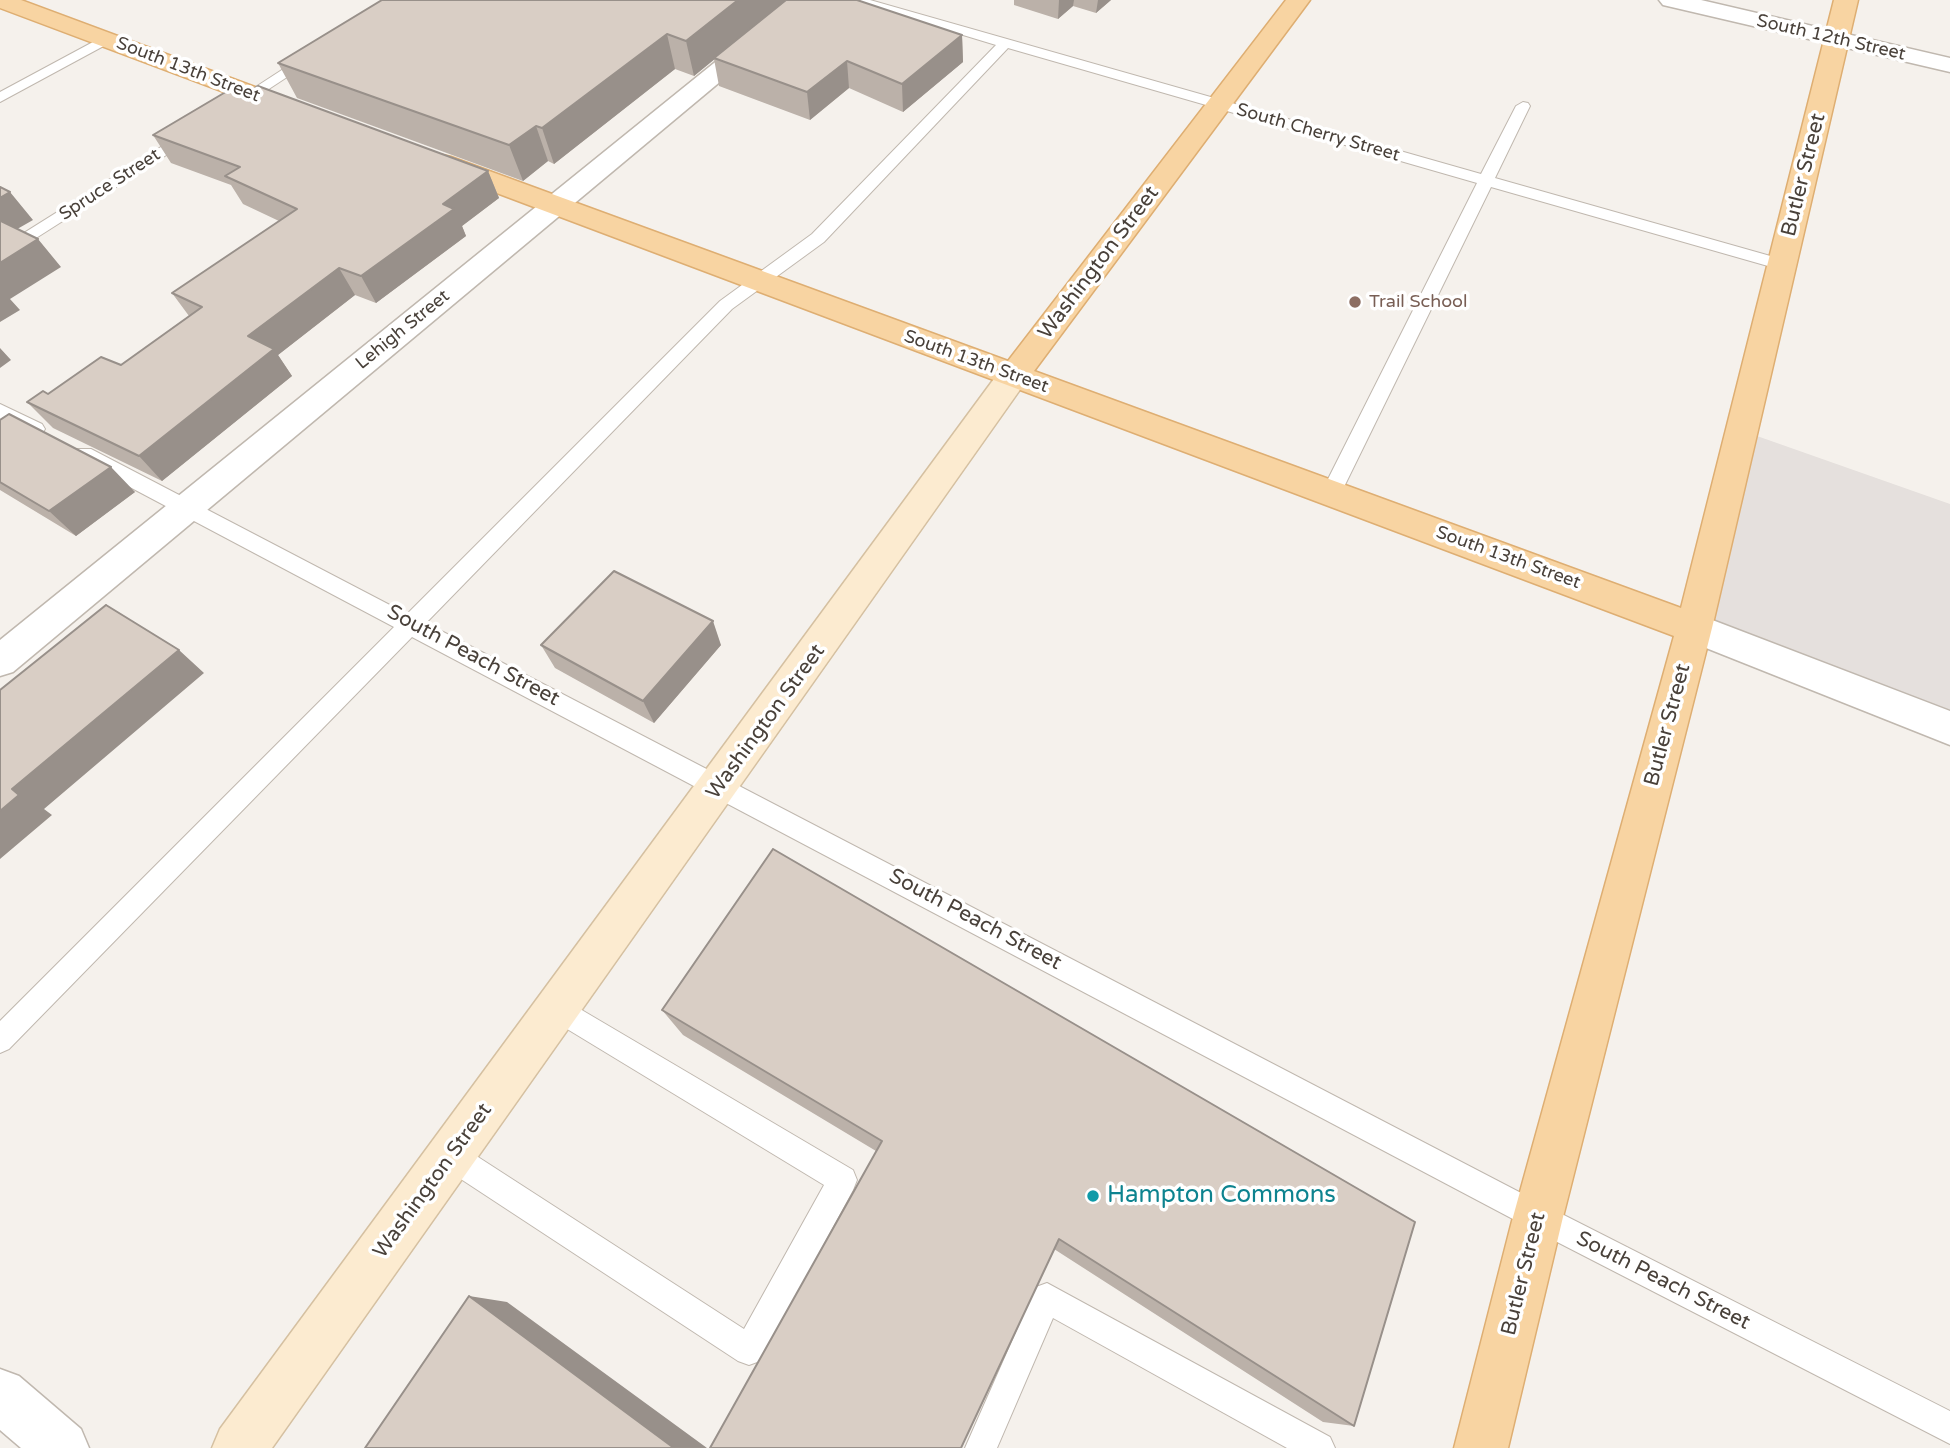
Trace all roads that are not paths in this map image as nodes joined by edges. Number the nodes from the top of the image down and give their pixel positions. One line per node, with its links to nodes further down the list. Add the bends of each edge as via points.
1 (0, 0): 7 (main road, South 13th Street)
2 (806, 0): 21 (street, Lehigh Street)
3 (855, 0): 9 (lane, South Cherry Street)
4 (1298, 0): 14 (main road, Washington Street)
5 (1671, 0): 8 (street, South 12th Street)
6 (1846, 0): 8 (main road, Butler Street)
7 (106, 39): 12 (main road, South 13th Street); 13 (lane)
8 (1837, 39): 11 (street, South 12th Street); 23 (main road, Butler Street)
9 (1005, 43): 14 (lane, South Cherry Street); 24 (lane, via 818,238)
10 (317, 51): 12 (lane)
11 (1950, 65)
12 (251, 94): 16 (lane); 17 (main road, South 13th Street)
13 (0, 98)
14 (1219, 104): 20 (lane, South Cherry Street); 25 (main road, Washington Street)
15 (1523, 106): 20 (lane)
16 (226, 110)
17 (315, 117)
18 (204, 125): 22 (lane, Spruce Street)
19 (416, 154): 21 (main road, South 13th Street)
20 (1485, 180): 23 (lane, South Cherry Street); 27 (lane)
21 (555, 204): 24 (main road, South 13th Street); 28 (street, Lehigh Street)
22 (0, 256)
23 (1782, 265): 30 (main road, Butler Street)
24 (760, 281): 25 (main road, South 13th Street); 29 (lane, via 726,305)
25 (1013, 376): 27 (main road, South 13th Street); 33 (street, Washington Street)
26 (0, 411): 28 (lane, South Peach Street)
27 (1331, 493): 30 (main road, South 13th Street)
28 (187, 507): 29 (lane, South Peach Street); 31 (street, Lehigh Street)
29 (410, 623): 33 (lane, South Peach Street); 35 (lane)
30 (1694, 628): 32 (street, South 13th Street); 37 (main road, Butler Street)
31 (0, 661)
32 (1950, 727)
33 (721, 785): 34 (street, Washington Street); 37 (lane, South Peach Street)
34 (558, 1009): 36 (street, Washington Street); 36 (lane, via 843,1180 749,1350)
35 (0, 1040)
36 (451, 1156): 41 (street, Washington Street)
37 (1538, 1217): 39 (lane, South Peach Street); 44 (main road, Butler Street)
38 (0, 1395): 40 (street)
39 (1950, 1428)
40 (62, 1448)
41 (239, 1448)
42 (981, 1448): 43 (lane, via 1047,1298)
43 (1319, 1448)
44 (1481, 1448)

